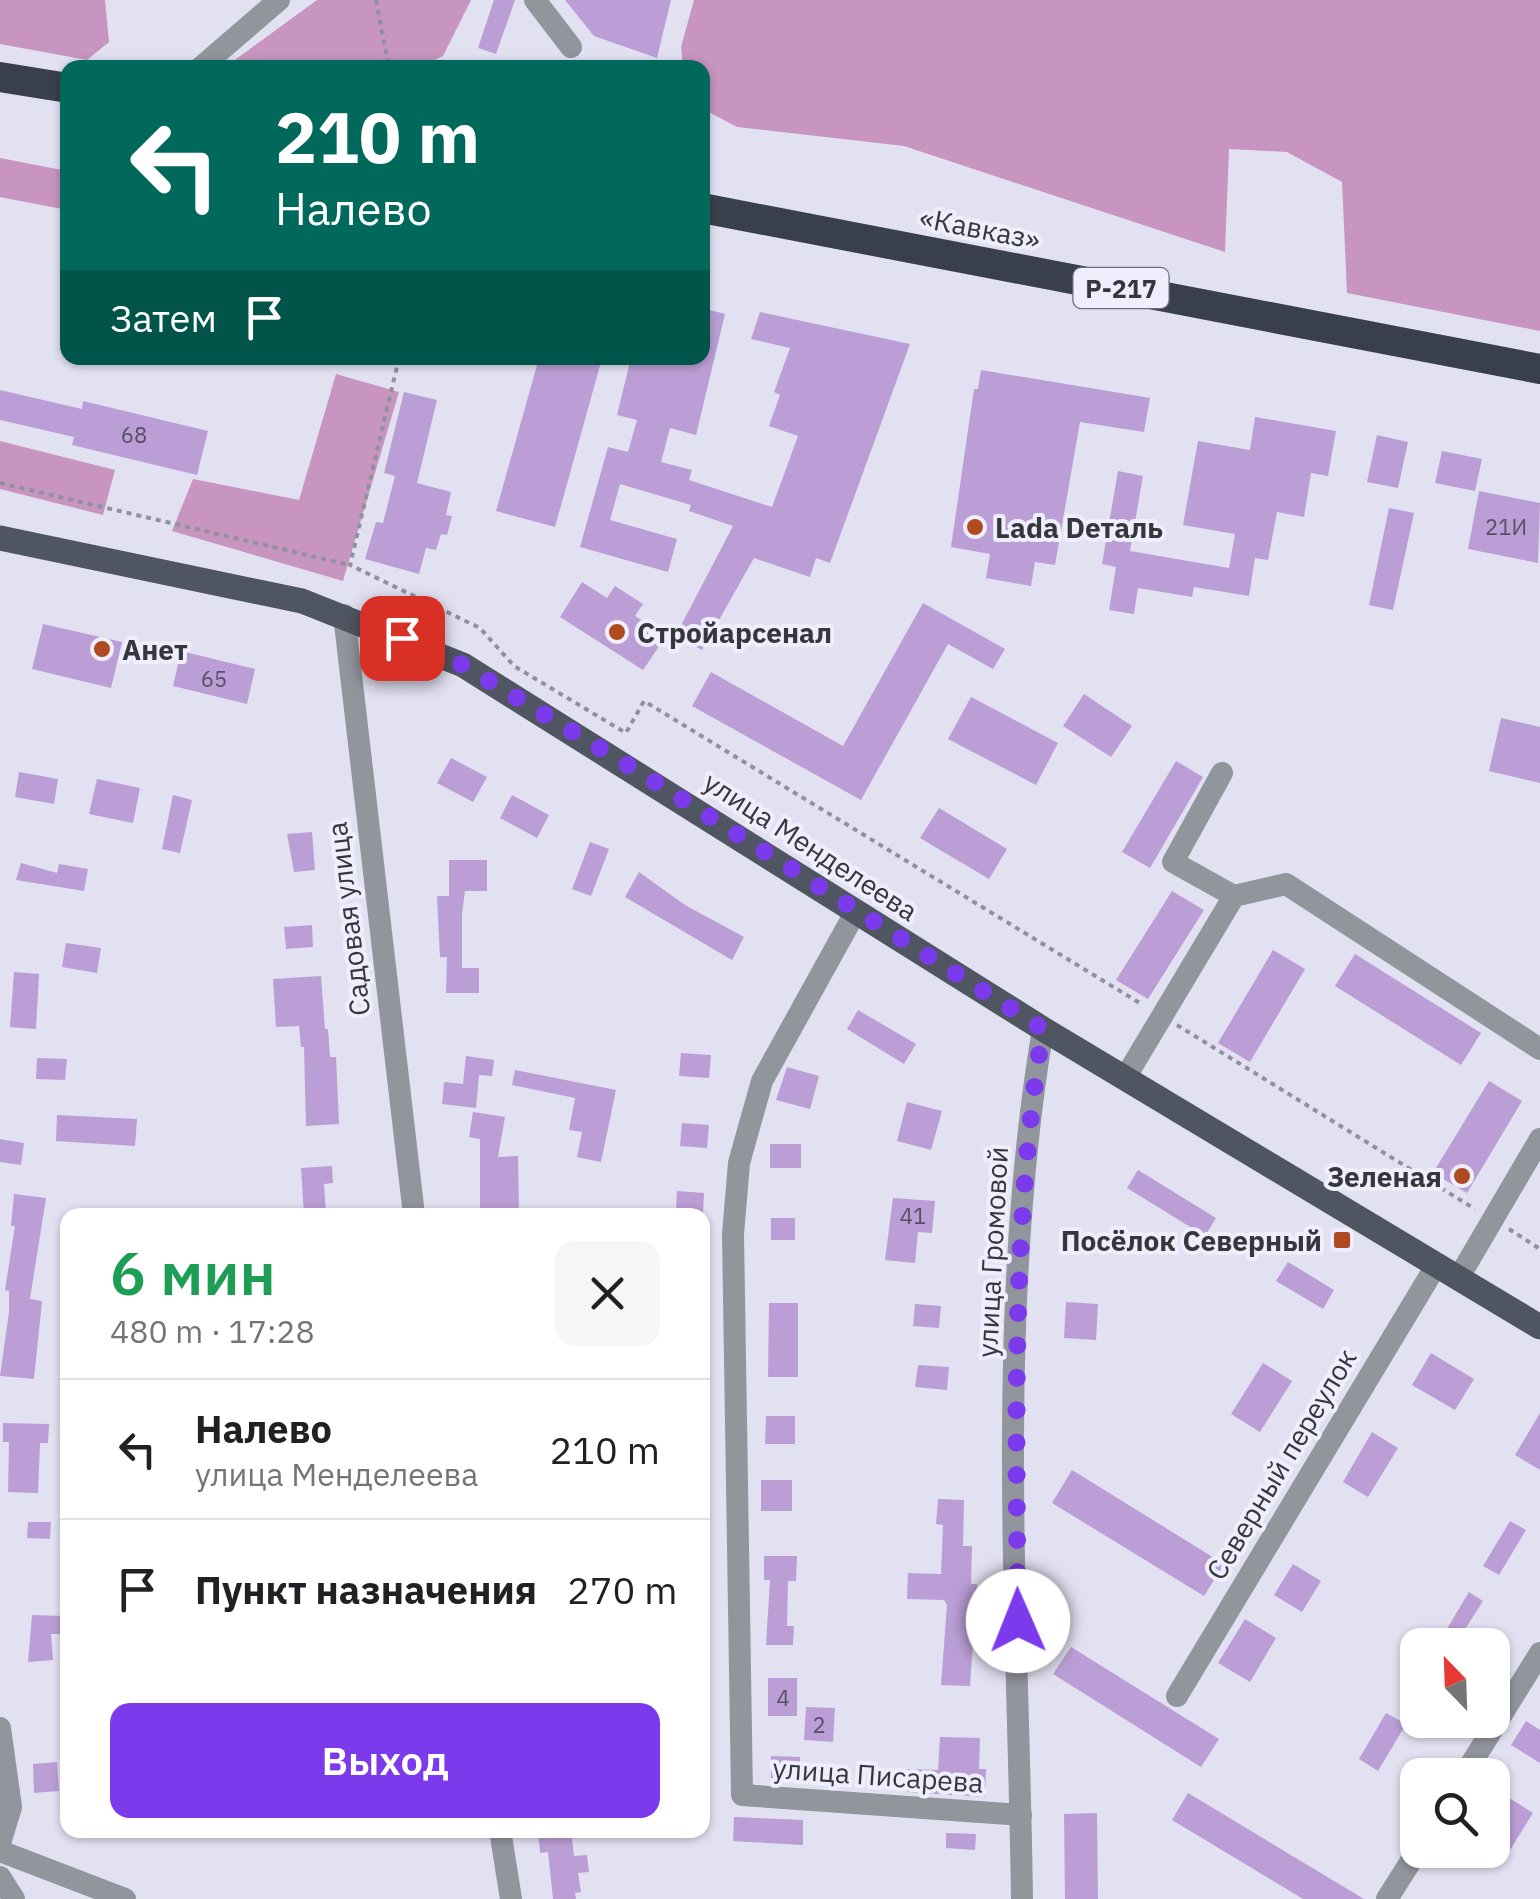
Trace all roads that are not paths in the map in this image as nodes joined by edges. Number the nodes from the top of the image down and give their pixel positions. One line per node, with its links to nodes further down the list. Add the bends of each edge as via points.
1 (279, 0): 4 (street)
2 (536, 0): 3 (street)
3 (571, 47)
4 (209, 60)
5 (0, 76): 6 (highway)
6 (60, 87)
7 (710, 210): 8 (highway, «Кавказ» / Р-217)
8 (1540, 369)
9 (0, 538): 10 (main road, улица Менделеева)
10 (344, 615): 13 (main road, улица Менделеева, via 463,665); 18 (street, Садовая улица)
11 (1222, 772): 12 (street, via 1173,862)
12 (1234, 896): 15 (street, via 1286,884); 16 (street)
13 (856, 911): 14 (main road, улица Менделеева); 25 (street, улица Писарева, via 762,1082 739,1162 733,1234 742,1795)
14 (1043, 1029): 16 (main road, улица Менделеева); 25 (street, улица Громовой, via 1031,1104 1015,1374)
15 (1540, 1048)
16 (1125, 1078): 19 (main road, улица Менделеева)
17 (1540, 1139): 19 (street, Северный переулок, via 1492,1219)
18 (413, 1208)
19 (1448, 1271): 20 (main road, улица Менделеева); 22 (street, Северный переулок)
20 (1540, 1327)
21 (1540, 1653): 24 (street)
22 (1176, 1696)
23 (0, 1728): 27 (street, via 10,1808)
24 (1475, 1758)
25 (1021, 1815): 34 (street, улица Громовой)
26 (501, 1838): 33 (street)
27 (0, 1842)
28 (0, 1851): 32 (street)
29 (1407, 1868): 35 (street)
30 (0, 1877): 31 (street)
31 (14, 1899)
32 (126, 1899)
33 (511, 1899)
34 (1022, 1899)
35 (1387, 1899)

